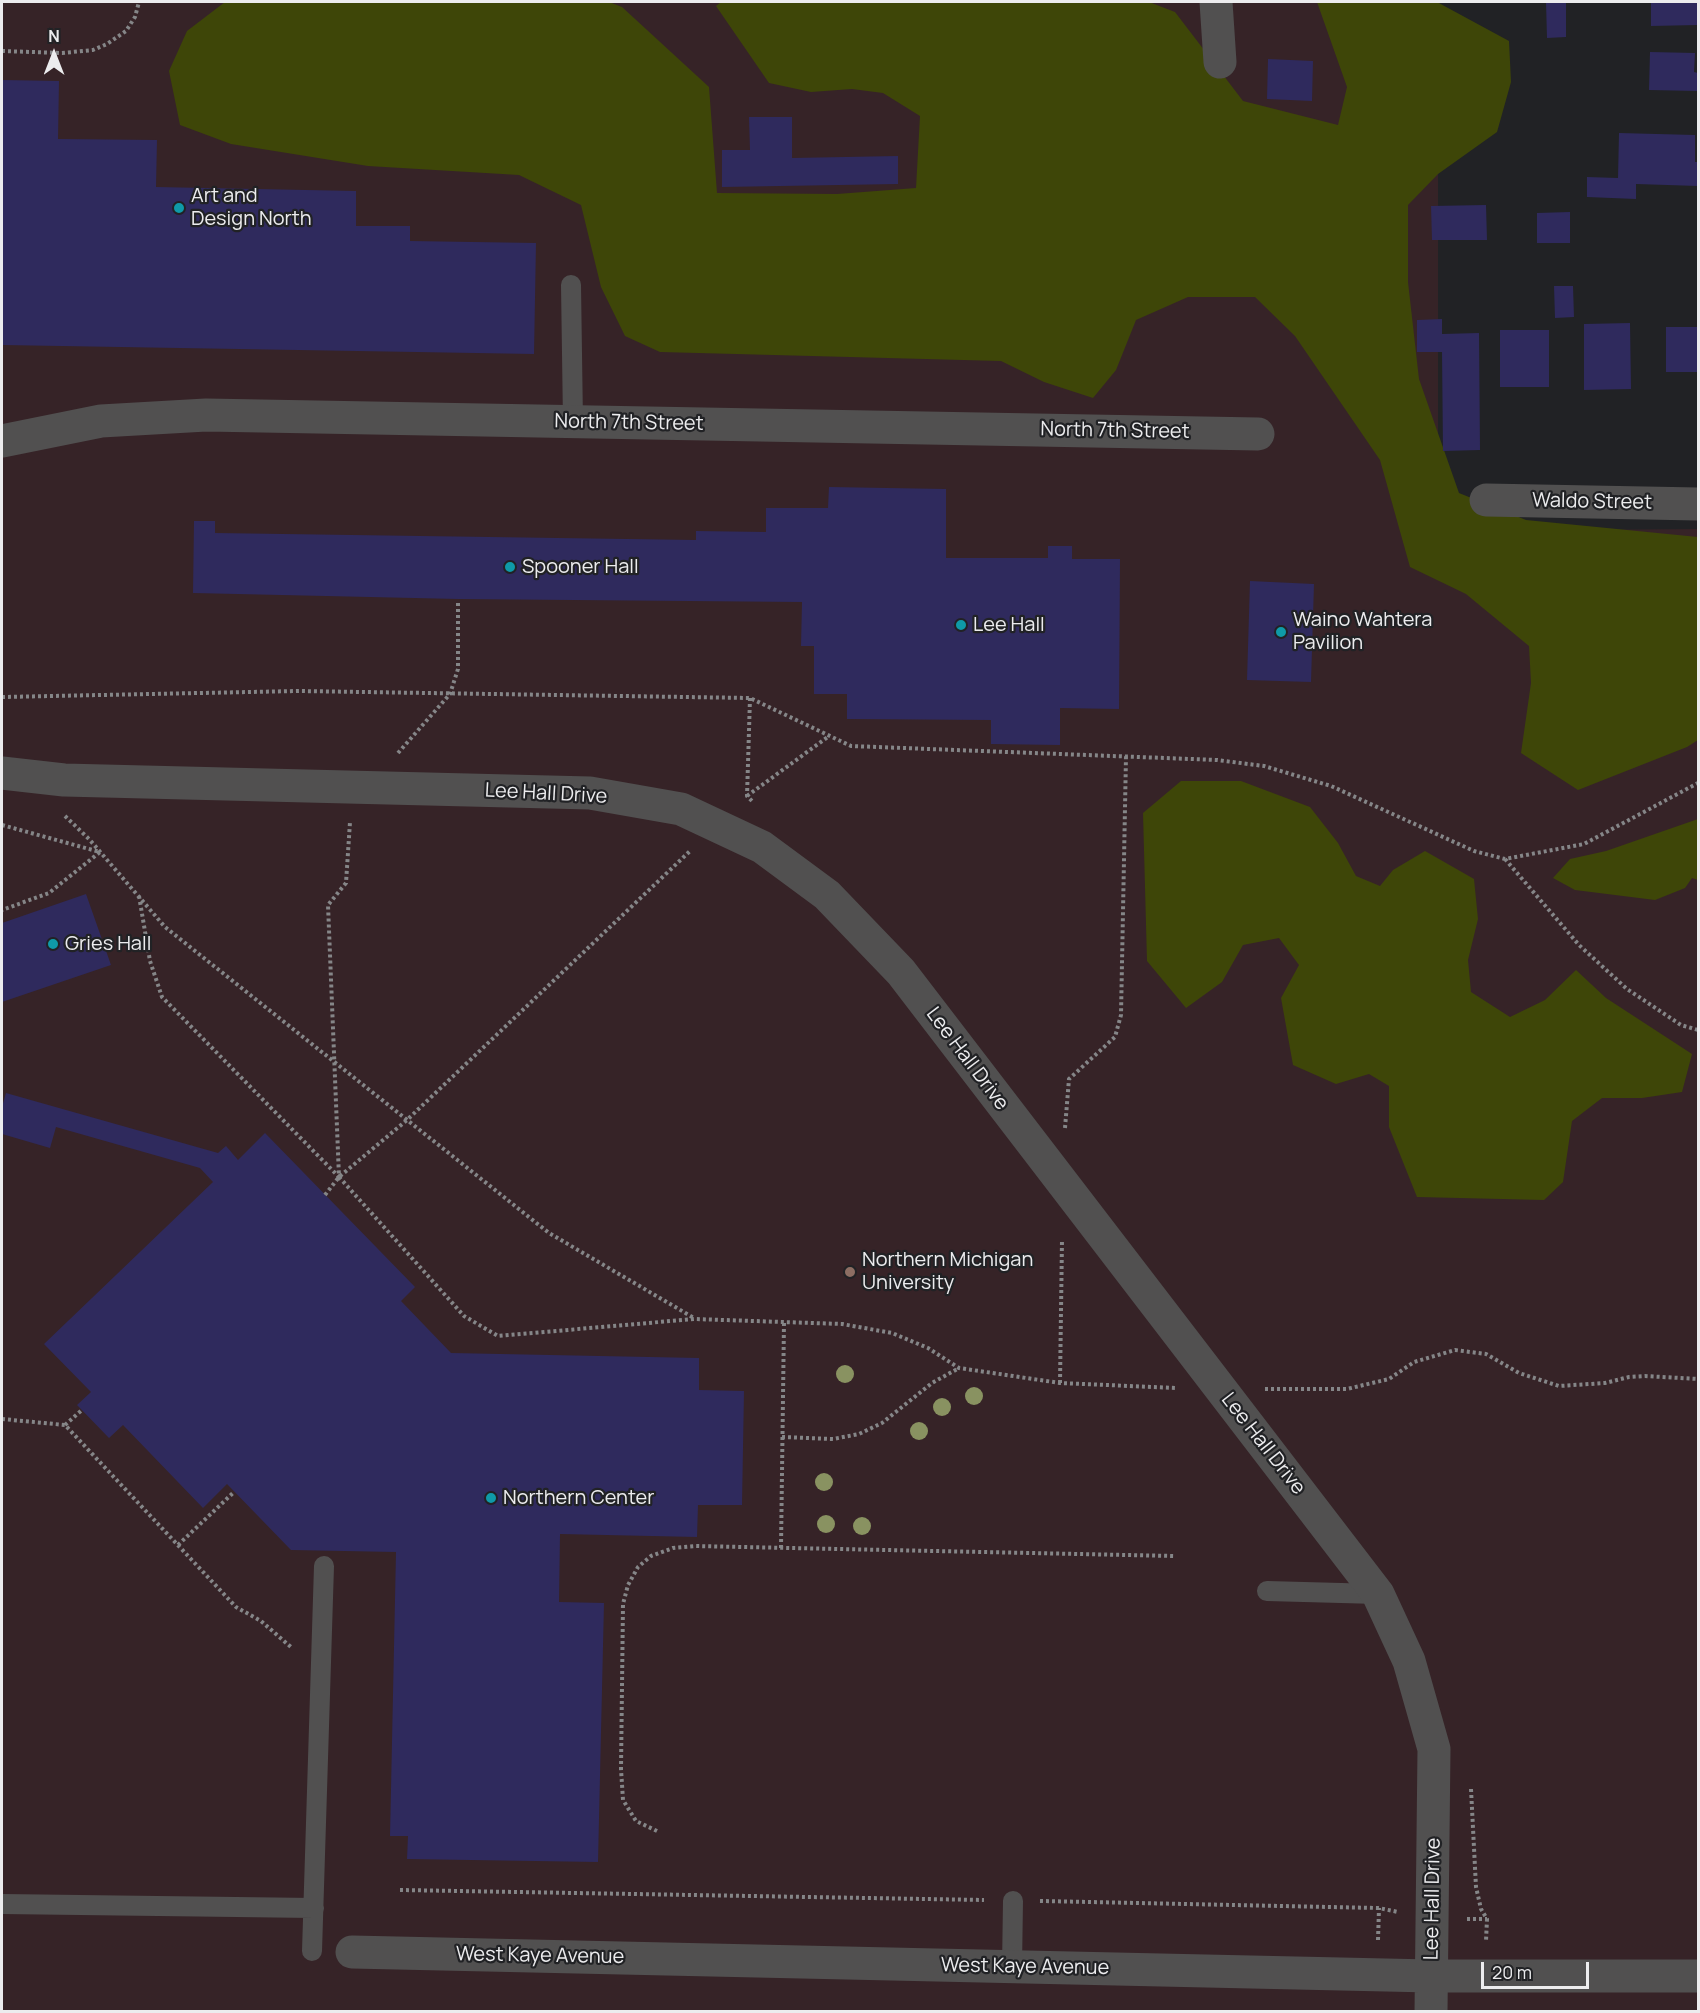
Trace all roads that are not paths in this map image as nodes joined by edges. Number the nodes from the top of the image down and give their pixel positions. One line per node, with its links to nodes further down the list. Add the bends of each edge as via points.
1 (1216, 2): 2 (street)
2 (1220, 62)
3 (571, 285): 4 (lane)
4 (573, 422): 5 (street, North 7th Street); 6 (street, North 7th Street, via 206,415 101,421)
5 (1258, 434)
6 (2, 441)
7 (1486, 500): 8 (street, Waldo Street)
8 (1698, 504)
9 (14, 775): 12 (street, Lee Hall Drive, via 64,780 590,793 681,809 762,847 827,895 901,972)
10 (324, 1566): 15 (lane)
11 (1267, 1591): 12 (lane)
12 (1378, 1594): 19 (street, Lee Hall Drive, via 1409,1661 1434,1749)
13 (1012, 1901): 18 (lane)
14 (2, 1904): 15 (lane)
15 (314, 1908): 16 (lane)
16 (312, 1951)
17 (352, 1952): 18 (street, West Kaye Avenue)
18 (1012, 1967): 19 (street, West Kaye Avenue)
19 (1431, 1976): 20 (street, West Kaye Avenue); 21 (street, Lee Hall Drive)
20 (1698, 1976)
21 (1431, 2012)

